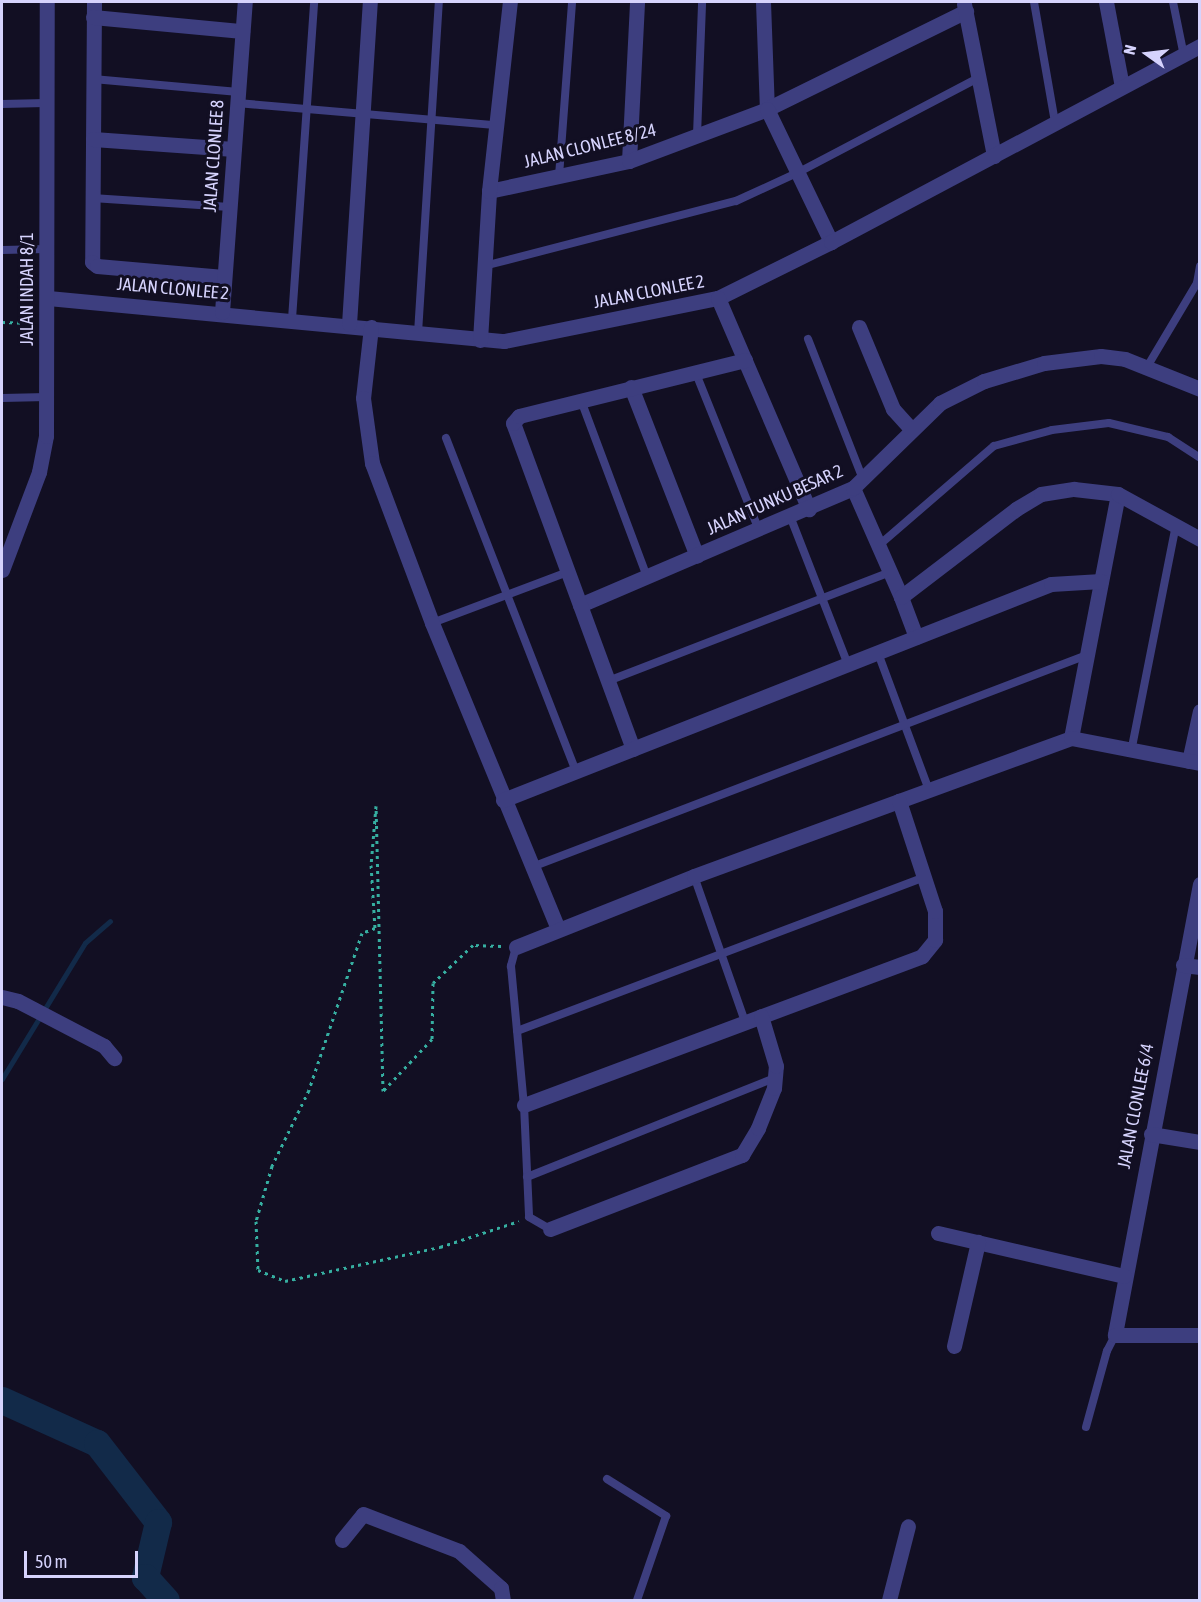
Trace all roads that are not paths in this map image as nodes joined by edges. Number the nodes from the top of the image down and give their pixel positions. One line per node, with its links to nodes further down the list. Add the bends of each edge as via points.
1 (47, 2): 23 (street, JALAN INDAH 8/1)
2 (244, 2): 16 (street, JALAN CLONLEE 8)
3 (314, 2): 25 (lane)
4 (370, 2): 27 (street)
5 (439, 2): 28 (lane)
6 (510, 2): 30 (street)
7 (573, 2): 37 (lane)
8 (637, 2): 35 (street)
9 (702, 2): 31 (lane)
10 (762, 2): 26 (street)
11 (1034, 2): 29 (lane)
12 (1106, 2): 21 (street)
13 (1173, 2): 18 (lane)
14 (965, 6): 19 (street); 26 (street, JALAN CLONLEE 8/24)
15 (93, 9): 16 (street); 20 (street)
16 (242, 31): 22 (street, JALAN CLONLEE 8)
17 (1200, 46): 18 (street, JALAN CLONLEE 2)
18 (1184, 56): 21 (street, JALAN CLONLEE 2)
19 (978, 78): 34 (street); 36 (lane)
20 (93, 79): 22 (lane); 32 (street)
21 (1122, 87): 29 (street, JALAN CLONLEE 2)
22 (237, 98): 25 (lane); 33 (street, JALAN CLONLEE 8)
23 (45, 103): 24 (lane); 42 (street, JALAN INDAH 8/1)
24 (2, 104)
25 (308, 109): 27 (lane); 50 (lane)
26 (767, 110): 31 (street, JALAN CLONLEE 8/24); 36 (street)
27 (363, 113): 28 (lane); 51 (street)
28 (433, 121): 30 (lane); 54 (lane)
29 (1055, 122): 34 (street, JALAN CLONLEE 2)
30 (495, 126): 38 (street)
31 (697, 137): 35 (street, JALAN CLONLEE 8/24)
32 (93, 139): 33 (street); 39 (street)
33 (234, 149): 40 (street, JALAN CLONLEE 8)
34 (994, 156): 41 (street, JALAN CLONLEE 2)
35 (630, 160): 37 (street, JALAN CLONLEE 8/24)
36 (799, 172): 41 (street); 44 (lane, via 735,201)
37 (559, 176): 38 (street, JALAN CLONLEE 8/24)
38 (489, 191): 44 (street)
39 (92, 198): 40 (lane); 46 (street, via 92,262 97,266)
40 (230, 207): 46 (street, JALAN CLONLEE 8)
41 (831, 242): 48 (street, JALAN CLONLEE 2)
42 (47, 249): 43 (lane); 47 (street, JALAN INDAH 8/1)
43 (2, 250)
44 (484, 266): 56 (street)
45 (1200, 266): 58 (lane, via 1197,283)
46 (224, 277): 49 (street, JALAN CLONLEE 8)
47 (48, 298): 49 (street, JALAN CLONLEE 2); 62 (street, JALAN INDAH 8/1)
48 (718, 298): 56 (street, JALAN CLONLEE 2, via 504,341); 57 (street)
49 (222, 312): 50 (street, JALAN CLONLEE 2)
50 (292, 319): 51 (street, JALAN CLONLEE 2)
51 (349, 324): 52 (street, JALAN CLONLEE 2)
52 (371, 327): 54 (street, JALAN CLONLEE 2); 87 (street, via 363,398 372,463)
53 (859, 327): 65 (street, via 892,409)
54 (418, 333): 56 (street, JALAN CLONLEE 2)
55 (808, 339): 68 (lane)
56 (480, 340)
57 (745, 360): 59 (street); 70 (street)
58 (1147, 367): 61 (street, JALAN TUNKU BESAR 2); 65 (street, JALAN TUNKU BESAR 2, via 1101,356 1044,363 961,390)
59 (695, 371): 60 (street); 73 (lane)
60 (631, 387): 64 (street); 77 (street)
61 (1200, 389)
62 (47, 397): 63 (lane); 74 (street, JALAN INDAH 8/1, via 39,472)
63 (2, 398)
64 (582, 403): 79 (street, via 519,416 513,423); 81 (lane)
65 (911, 429): 68 (street, JALAN TUNKU BESAR 2)
66 (446, 438): 83 (lane)
67 (1200, 458): 76 (lane, via 1168,436 1108,423 1052,430 994,446)
68 (858, 484): 70 (street, JALAN TUNKU BESAR 2); 76 (street)
69 (1118, 494): 72 (street); 82 (street); 84 (street, via 1074,489 1041,494)
70 (809, 509): 71 (street, JALAN TUNKU BESAR 2)
71 (790, 516): 73 (street, JALAN TUNKU BESAR 2); 85 (lane)
72 (1176, 524): 75 (street); 96 (lane)
73 (759, 530): 77 (street, JALAN TUNKU BESAR 2)
74 (9, 538): 78 (street, JALAN INDAH 8/1)
75 (1200, 539)
76 (878, 546): 80 (street)
77 (697, 555): 81 (street, JALAN TUNKU BESAR 2)
78 (2, 570)
79 (568, 572): 83 (lane); 86 (street)
80 (890, 572): 84 (street); 85 (lane)
81 (647, 577): 86 (street, JALAN TUNKU BESAR 2)
82 (1101, 581): 88 (street, via 1052,584); 90 (street)
83 (508, 596): 87 (lane); 99 (lane)
84 (901, 597): 88 (street)
85 (823, 598): 91 (lane); 92 (lane)
86 (580, 604): 92 (street)
87 (432, 623): 101 (street)
88 (916, 637): 89 (street)
89 (878, 653): 91 (street); 94 (lane)
90 (1087, 655): 94 (lane); 95 (street)
91 (848, 664): 97 (street)
92 (608, 681): 97 (street)
93 (1200, 711): 98 (street)
94 (906, 725): 100 (lane); 103 (lane)
95 (1071, 738): 96 (street); 100 (street)
96 (1132, 747): 98 (street)
97 (633, 749): 99 (street)
98 (1194, 762)
99 (576, 772): 101 (street)
100 (929, 790): 102 (street)
101 (503, 800): 103 (street)
102 (900, 801): 104 (street); 105 (street)
103 (532, 867): 107 (street)
104 (694, 876): 107 (street); 109 (lane)
105 (925, 877): 109 (lane); 113 (street, via 935,911 935,940 921,956)
106 (1200, 884): 110 (street, JALAN CLONLEE 6/4)
107 (558, 929): 108 (street)
108 (516, 947): 115 (lane, via 511,966)
109 (721, 952): 114 (lane); 115 (lane)
110 (1183, 965): 111 (street); 119 (street, JALAN CLONLEE 6/4)
111 (1200, 968)
112 (2, 997): 116 (street, via 104,1046)
113 (761, 1016): 114 (street); 117 (street, via 776,1066)
114 (745, 1022): 118 (street)
115 (517, 1031): 118 (lane)
116 (114, 1058)
117 (775, 1078): 121 (lane); 122 (street, via 758,1128 742,1155)
118 (524, 1105): 121 (lane)
119 (1151, 1134): 120 (street); 125 (street, JALAN CLONLEE 6/4)
120 (1200, 1142)
121 (527, 1177): 122 (lane, via 529,1217)
122 (550, 1230)
123 (938, 1233): 124 (street)
124 (978, 1242): 125 (street); 128 (street)
125 (1124, 1276): 126 (street, JALAN CLONLEE 6/4)
126 (1115, 1335): 127 (street); 129 (lane)
127 (1200, 1335)
128 (954, 1346)
129 (1086, 1427)
130 (607, 1479): 134 (lane, via 666,1516)
131 (908, 1526): 135 (street)
132 (342, 1540): 133 (street, via 363,1514 459,1551 501,1588)
133 (503, 1600)
134 (637, 1600)
135 (889, 1600)

